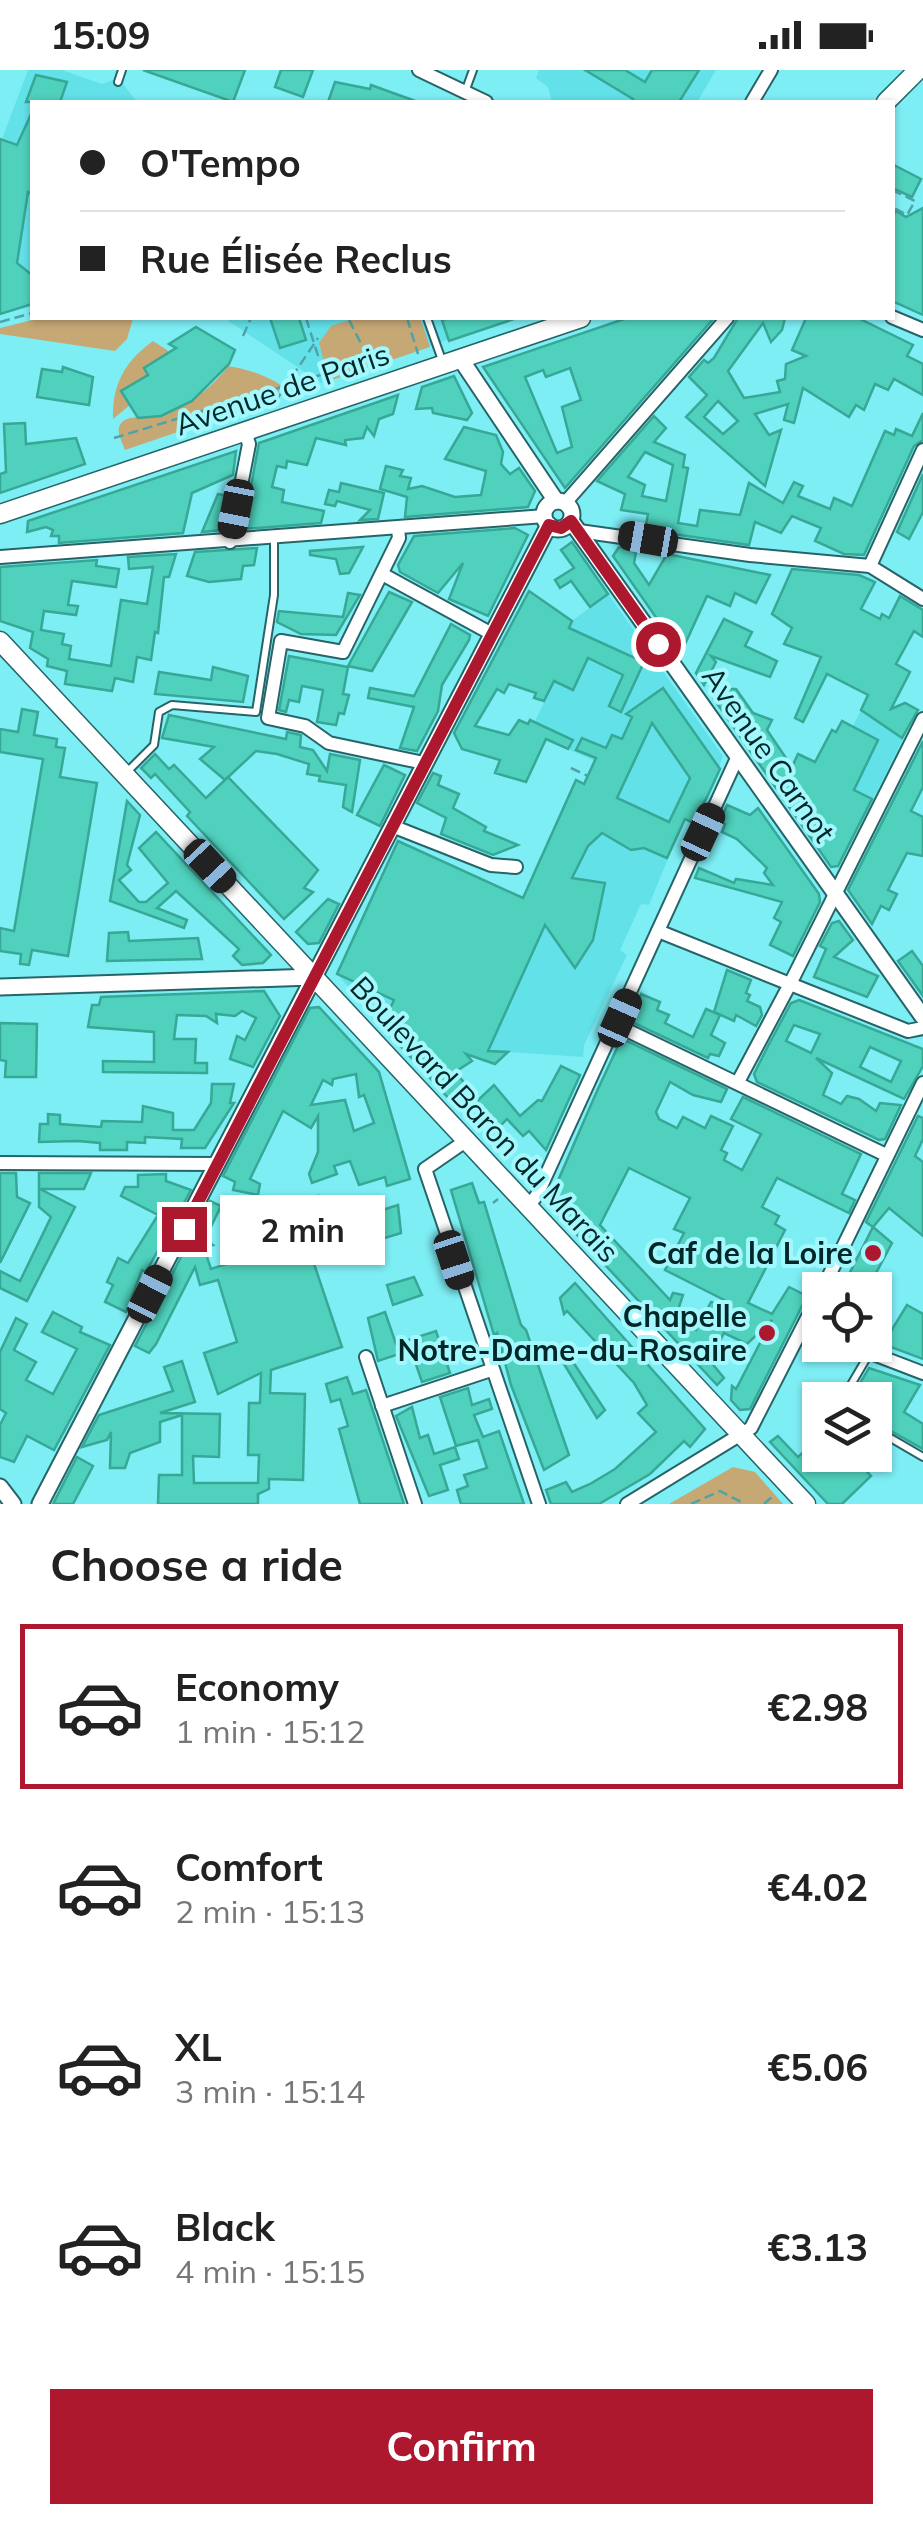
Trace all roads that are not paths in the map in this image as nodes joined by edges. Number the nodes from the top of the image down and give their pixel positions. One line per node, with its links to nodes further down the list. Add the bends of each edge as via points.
1 (122, 70): 6 (lane)
2 (419, 70): 7 (street)
3 (474, 70): 7 (lane)
4 (771, 70): 9 (street)
5 (916, 72): 10 (main road)
6 (118, 82)
7 (465, 92): 8 (street)
8 (482, 100)
9 (753, 100)
10 (890, 100)
11 (895, 318): 15 (street)
12 (428, 320): 16 (lane)
13 (575, 320): 16 (main road, Avenue de Paris)
14 (725, 320): 19 (street)
15 (923, 330)
16 (452, 361): 17 (main road, Avenue de Paris); 19 (street)
17 (246, 432): 20 (main road, Avenue de Paris); 26 (street)
18 (923, 450): 29 (street)
19 (560, 502): 21 (street, via 549,505); 22 (street, Avenue Carnot)
20 (0, 514)
21 (547, 521): 22 (street); 23 (street); 32 (street)
22 (575, 526): 24 (street); 27 (street, Avenue Carnot)
23 (398, 529): 25 (street); 30 (street)
24 (617, 534): 27 (street); 29 (street, via 750,556)
25 (274, 538): 26 (street); 37 (lane, via 274,595 256,712 172,705 158,712 154,746)
26 (230, 542): 28 (street)
27 (595, 554): 35 (street, Avenue Carnot)
28 (0, 557)
29 (870, 566): 31 (street)
30 (382, 574): 32 (street); 36 (street, via 343,652 281,640 268,718 305,726 328,743)
31 (923, 599)
32 (492, 634): 36 (street)
33 (0, 642): 37 (main road, Boulevard Baron du Marais)
34 (923, 719): 40 (street)
35 (738, 756): 40 (street, Avenue Carnot); 41 (street)
36 (424, 763): 38 (street)
37 (124, 775): 42 (main road, Boulevard Baron du Marais)
38 (392, 826): 39 (street, via 491,865); 42 (street)
39 (516, 867)
40 (834, 894): 43 (street); 45 (street, Avenue Carnot)
41 (658, 931): 43 (street); 46 (street)
42 (313, 976): 44 (street); 50 (main road, Boulevard Baron du Marais); 53 (street)
43 (790, 984): 47 (street, via 908,1031); 48 (street)
44 (0, 987)
45 (923, 1017)
46 (616, 1025): 48 (street); 54 (street)
47 (923, 1028)
48 (739, 1080): 51 (street)
49 (923, 1083): 51 (street)
50 (467, 1140): 54 (main road, Boulevard Baron du Marais); 59 (street, via 425,1169)
51 (886, 1155): 55 (street)
52 (0, 1163): 53 (street)
53 (218, 1164): 67 (street)
54 (528, 1206): 62 (main road, Boulevard Baron du Marais)
55 (830, 1272)
56 (802, 1331): 62 (street)
57 (366, 1356): 61 (street)
58 (892, 1361): 60 (street)
59 (491, 1370): 61 (street); 69 (street)
60 (923, 1373)
61 (382, 1406): 68 (street)
62 (742, 1436): 70 (street); 71 (main road, Boulevard Baron du Marais)
63 (892, 1439): 64 (lane)
64 (923, 1457)
65 (0, 1487): 66 (street)
66 (13, 1504)
67 (40, 1504)
68 (415, 1504)
69 (539, 1504)
70 (628, 1504)
71 (806, 1504)

